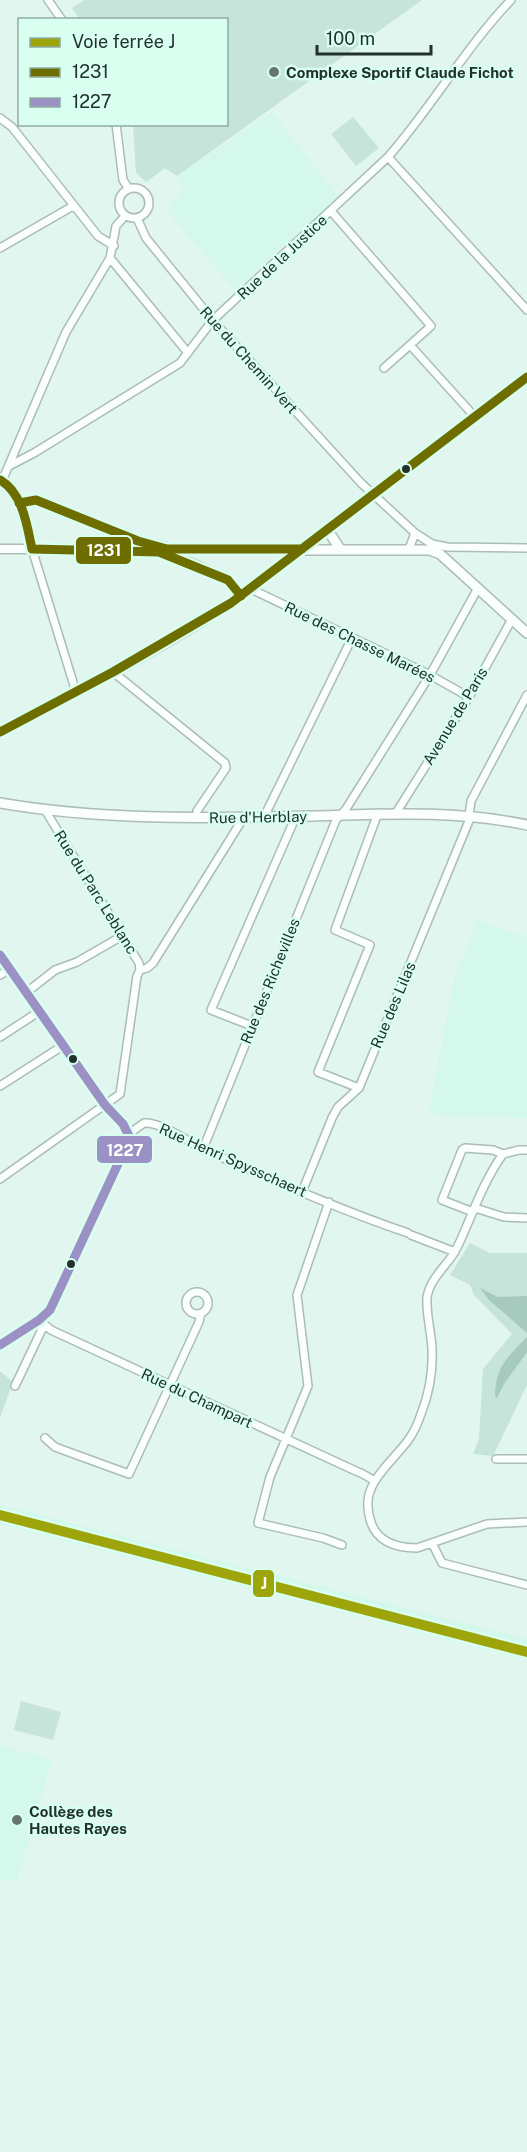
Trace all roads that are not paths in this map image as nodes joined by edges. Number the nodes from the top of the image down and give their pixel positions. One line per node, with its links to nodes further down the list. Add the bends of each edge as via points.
1 (48, 0): 3 (street)
2 (511, 0): 6 (street, Rue de la Justice, via 489,23 414,128)
3 (61, 18)
4 (0, 118): 8 (street, via 12,127)
5 (116, 126): 7 (street, via 123,180)
6 (388, 157): 9 (street, Rue de la Justice); 15 (street)
7 (129, 189): 10 (street, via 121,195 119,204); 11 (street, via 139,188 149,199 146,213)
8 (73, 206): 12 (street, via 98,236); 13 (street)
9 (331, 211): 16 (street, Rue de la Justice); 17 (street, via 431,326)
10 (125, 216): 11 (street); 12 (street, via 116,226)
11 (137, 218): 16 (street, Rue du Chemin Vert, via 146,238)
12 (114, 246): 14 (street)
13 (0, 248)
14 (110, 258): 18 (street); 22 (street, via 66,332)
15 (527, 310)
16 (212, 321): 18 (street, Rue de la Justice); 26 (street, Rue du Chemin Vert)
17 (410, 345): 19 (street); 21 (street)
18 (188, 353): 23 (street, Rue de la Justice, via 180,363)
19 (384, 368)
20 (527, 377): 21 (street)
21 (475, 417): 26 (street)
22 (16, 447): 23 (street); 24 (street)
23 (27, 457): 24 (street, Rue de la Justice)
24 (9, 466): 25 (street)
25 (1, 481): 27 (main road, via 14,491)
26 (372, 493): 28 (street); 29 (street, Rue du Chemin Vert)
27 (19, 503): 30 (main road, via 36,500); 33 (main road)
28 (327, 529): 35 (street); 36 (main road)
29 (415, 532): 31 (street, Rue du Chemin Vert, via 432,544 457,548); 37 (street)
30 (137, 546): 33 (main road); 34 (main road)
31 (527, 548)
32 (0, 549): 33 (street)
33 (32, 549): 48 (street)
34 (158, 549): 38 (main road); 39 (main road)
35 (302, 549): 36 (main road); 38 (main road); 40 (main road)
36 (340, 549): 37 (main road)
37 (409, 549): 41 (main road, via 440,554)
38 (188, 550): 39 (main road)
39 (195, 565): 42 (main road, via 228,580)
40 (254, 586): 42 (main road); 45 (street, Rue des Chasse Marées)
41 (478, 588): 43 (main road); 47 (street, Rue des Richevilles)
42 (241, 596): 46 (main road)
43 (512, 619): 44 (main road); 49 (street, Avenue de Paris)
44 (527, 633)
45 (352, 638): 47 (street, Rue des Chasse Marées); 60 (street)
46 (113, 672): 48 (main road); 61 (street, via 225,763 226,768 197,811)
47 (430, 675): 49 (street, Rue des Chasse Marées); 56 (street, Rue des Richevilles)
48 (76, 692): 51 (main road)
49 (469, 696): 55 (street, Avenue de Paris)
50 (527, 696): 58 (street, Rue des Lilas, via 471,801)
51 (0, 732)
52 (0, 802): 53 (main road, Rue d'Herblay)
53 (45, 810): 61 (main road, Rue d'Herblay); 63 (street, Rue du Parc Leblanc)
54 (378, 813): 55 (main road, Rue d'Herblay); 56 (main road, Rue d'Herblay); 74 (street, via 335,930 370,945 318,1072)
55 (396, 813): 58 (main road, Rue d'Herblay)
56 (341, 815): 57 (main road, Rue d'Herblay); 70 (street, Rue des Richevilles)
57 (296, 816): 60 (main road, Rue d'Herblay); 70 (street, via 212,1010)
58 (470, 816): 62 (main road, Rue d'Herblay); 74 (street, Rue des Lilas)
59 (244, 817): 60 (main road, Rue d'Herblay); 61 (main road, Rue d'Herblay); 66 (street, Rue du Parc Leblanc, via 153,963)
60 (264, 817)
61 (197, 818)
62 (522, 824)
63 (122, 936): 66 (street, Rue du Parc Leblanc); 68 (street, via 55,970)
64 (0, 955): 65 (street)
65 (9, 969): 67 (street); 68 (street)
66 (141, 969): 75 (street, via 122,1090)
67 (0, 975)
68 (27, 992): 69 (street)
69 (40, 1011): 71 (street); 72 (street)
70 (252, 1026): 77 (street, Rue des Richevilles)
71 (0, 1037)
72 (64, 1045): 73 (street); 75 (street)
73 (0, 1086)
74 (359, 1088): 81 (street, Rue des Lilas, via 338,1107)
75 (105, 1105): 76 (street); 80 (street)
76 (130, 1132): 77 (street, Rue Henri Spysschaert, via 150,1123); 87 (street)
77 (203, 1149): 82 (street, Rue Henri Spysschaert)
78 (527, 1150): 79 (street)
79 (503, 1154): 83 (street); 83 (street, via 493,1150 462,1150 442,1200)
80 (0, 1179)
81 (304, 1187)
82 (329, 1202): 85 (street, Rue Henri Spysschaert); 92 (street, via 297,1295 308,1386)
83 (474, 1210): 84 (street); 85 (street)
84 (527, 1218)
85 (455, 1252): 95 (street, via 427,1295 432,1348 427,1396 410,1437)
86 (201, 1313): 89 (street)
87 (42, 1322): 88 (street); 89 (street, Rue du Champart, via 51,1330); 90 (street)
88 (0, 1345)
89 (169, 1385): 91 (street, via 129,1474 55,1447); 92 (street, Rue du Champart)
90 (15, 1386)
91 (45, 1438)
92 (287, 1439): 95 (street, Rue du Champart); 98 (street, via 270,1478 258,1523)
93 (527, 1458): 94 (street)
94 (496, 1459)
95 (375, 1481): 97 (street, via 367,1504 376,1532 394,1546 417,1548)
96 (527, 1522): 97 (street, via 487,1524)
97 (432, 1543): 99 (street, via 442,1563)
98 (342, 1545)
99 (527, 1585)

